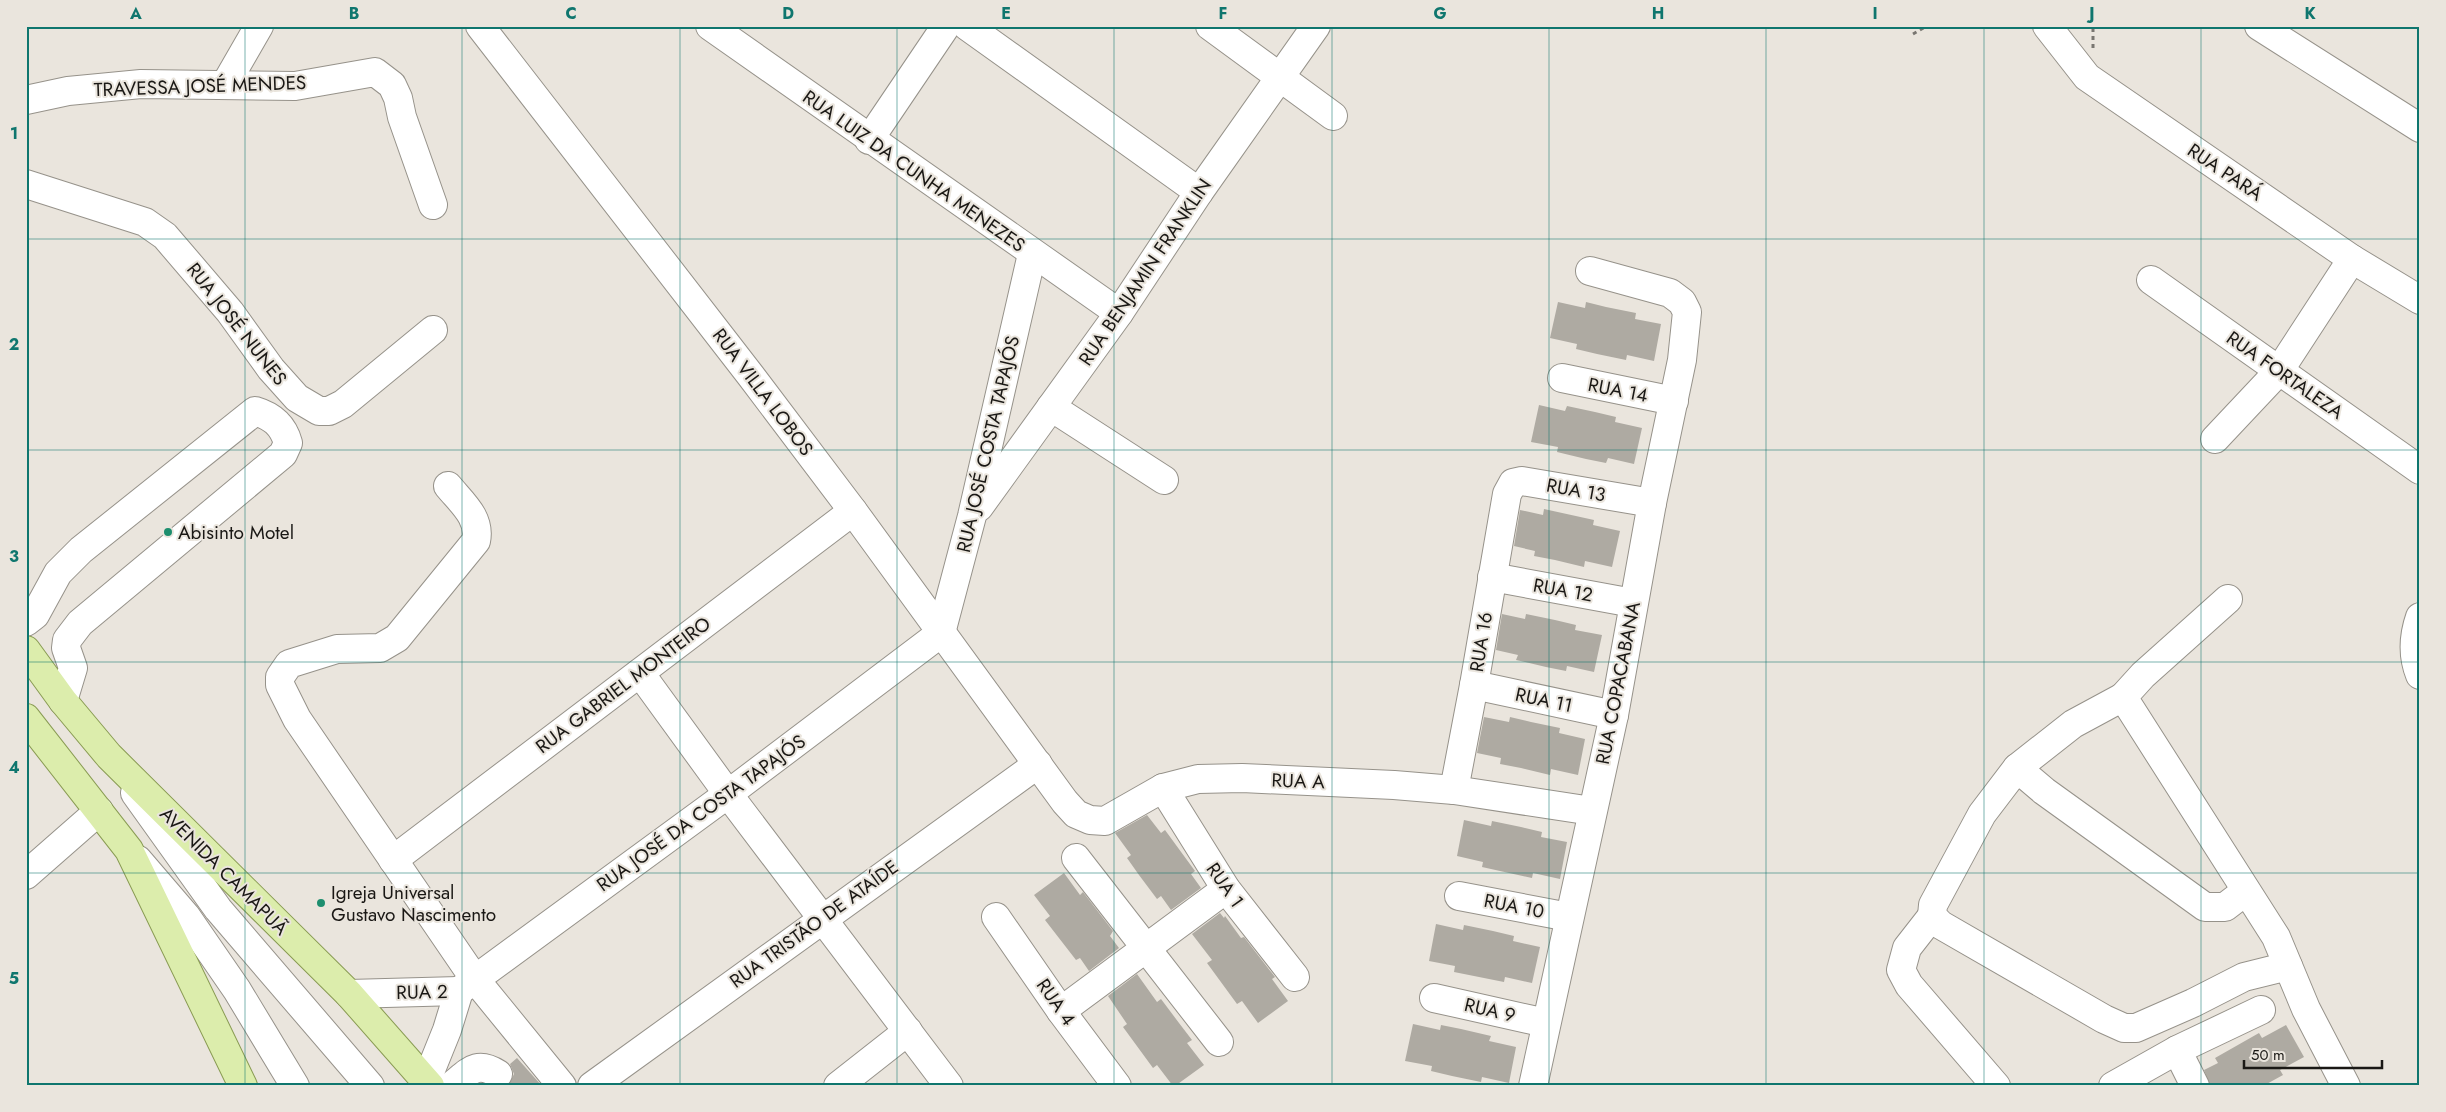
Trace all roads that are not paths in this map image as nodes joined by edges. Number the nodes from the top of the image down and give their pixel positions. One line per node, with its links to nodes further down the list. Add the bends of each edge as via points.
1 (259, 26): 11 (street)
2 (480, 26): 36 (street, RUA VILLA LOBOS)
3 (710, 26): 15 (street, RUA LUIZ DA CUNHA MENEZES)
4 (946, 26): 15 (street)
5 (967, 26): 17 (street)
6 (1210, 26): 10 (street)
7 (1316, 26): 10 (street, RUA BENJAMIN FRANKLIN)
8 (2047, 26): 20 (street, RUA PARÁ, via 2086,77)
9 (2259, 26): 14 (street)
10 (1281, 77): 13 (street); 17 (street, RUA BENJAMIN FRANKLIN)
11 (225, 85): 12 (street, TRAVESSA JOSÉ MENDES, via 141,84 68,91); 18 (street, TRAVESSA JOSÉ MENDES, via 295,86 366,72 383,77 392,85 398,98)
12 (26, 100)
13 (1333, 116)
14 (2420, 128)
15 (869, 140): 19 (street, RUA LUIZ DA CUNHA MENEZES)
16 (26, 184): 25 (street, RUA JOSÉ NUNES, via 145,222 166,236 230,312 285,386 297,398 319,411 329,411 343,404)
17 (1199, 192): 24 (street, RUA BENJAMIN FRANKLIN)
18 (433, 205)
19 (1032, 254): 24 (street, RUA LUIZ DA CUNHA MENEZES); 37 (street, RUA JOSÉ COSTA TAPAJÓS)
20 (2352, 259): 23 (street, RUA PARÁ); 26 (street)
21 (1590, 271): 28 (street, RUA COPACABANA, via 1662,291 1676,298 1687,312)
22 (2150, 280): 26 (street, RUA FORTALEZA)
23 (2420, 300)
24 (1119, 313): 29 (street, RUA BENJAMIN FRANKLIN)
25 (433, 330)
26 (2279, 371): 30 (street); 31 (street, RUA FORTALEZA)
27 (1562, 378): 28 (street, RUA 14)
28 (1674, 401): 35 (street, RUA COPACABANA)
29 (1051, 407): 32 (street); 37 (street, RUA BENJAMIN FRANKLIN)
30 (2215, 438)
31 (2420, 470)
32 (1164, 480)
33 (448, 486): 62 (street, via 474,518 478,531 476,541 398,638 380,648 337,648 298,659 289,664 280,678 282,692 297,719)
34 (1507, 494): 35 (street, RUA 13, via 1513,483 1522,481); 38 (street, RUA 16)
35 (1652, 503): 40 (street, RUA COPACABANA)
36 (853, 510): 43 (street, RUA VILLA LOBOS); 45 (street, RUA GABRIEL MONTEIRO)
37 (972, 516): 43 (street, RUA JOSÉ COSTA TAPAJÓS)
38 (1492, 577): 40 (street, RUA 12); 47 (street, RUA 16)
39 (2228, 600): 48 (street, via 2143,675)
40 (1633, 602): 50 (street, RUA COPACABANA)
41 (2420, 617): 46 (street, via 2414,651)
42 (26, 622): 49 (street, via 42,603 58,573 81,550 255,411 274,419 285,432 288,442 283,454 80,623 67,640 66,648 73,668)
43 (941, 633): 53 (street, RUA VILLA LOBOS); 57 (street, RUA JOSÉ DA COSTA TAPAJÓS)
44 (26, 650): 49 (main road, AVENIDA CAMAPUÃ)
45 (640, 673): 57 (street); 62 (street, RUA GABRIEL MONTEIRO)
46 (2420, 675)
47 (1474, 685): 50 (street, RUA 11); 56 (street, RUA 16)
48 (2123, 697): 54 (street, via 2074,724); 65 (street)
49 (63, 701): 52 (main road, AVENIDA CAMAPUÃ)
50 (1614, 715): 59 (street, RUA COPACABANA)
51 (26, 718): 58 (main road)
52 (109, 756): 75 (main road, AVENIDA CAMAPUÃ); 87 (street, via 218,909)
53 (1038, 764): 55 (street, RUA A, via 1076,814 1090,820 1105,820 1117,815); 70 (street, RUA TRISTÃO DE ATAÍDE)
54 (2017, 768): 65 (street, via 2205,907 2225,906); 67 (street, via 1982,814 1933,905)
55 (1163, 788): 56 (street, RUA A, via 1198,779 1242,778 1394,784); 64 (street, RUA 1)
56 (1454, 790): 59 (street, RUA A)
57 (728, 794): 70 (street); 74 (street, RUA JOSÉ DA COSTA TAPAJÓS)
58 (99, 811): 60 (main road); 63 (street)
59 (1592, 811): 69 (street, RUA COPACABANA)
60 (129, 850): 85 (main road); 86 (street, via 186,916)
61 (1076, 858): 71 (street)
62 (393, 860): 74 (street)
63 (26, 875)
64 (1226, 889): 71 (street); 73 (street, RUA 1)
65 (2246, 891): 72 (street, via 2276,937)
66 (1459, 896): 69 (street, RUA 10)
67 (1932, 916): 72 (street, via 1941,925 2124,1028 2136,1028 2244,976); 94 (street, via 1908,948 1901,970 1909,985)
68 (996, 917): 78 (street, RUA 4)
69 (1569, 917): 79 (street, RUA COPACABANA)
70 (821, 918): 80 (street); 89 (street, RUA TRISTÃO DE ATAÍDE)
71 (1147, 948): 78 (street); 81 (street)
72 (2288, 966): 97 (street, via 2306,1009)
73 (1295, 977)
74 (467, 985): 75 (street, RUA 2); 84 (street, RUA 2, via 447,1030); 88 (street)
75 (349, 994): 84 (main road, AVENIDA CAMAPUÃ)
76 (1434, 998): 79 (street, RUA 9)
77 (2261, 1010): 82 (street)
78 (1061, 1011): 92 (street, RUA 4)
79 (1546, 1023): 93 (street, RUA COPACABANA)
80 (908, 1031): 90 (street); 91 (street)
81 (1219, 1042)
82 (2177, 1050): 95 (street); 96 (street)
83 (498, 1074): 84 (street, via 487,1067 476,1067)
84 (436, 1084)
85 (242, 1086)
86 (295, 1086)
87 (370, 1086)
88 (562, 1086)
89 (592, 1086)
90 (838, 1086)
91 (949, 1086)
92 (1117, 1086)
93 (1533, 1086)
94 (1996, 1086)
95 (2113, 1086)
96 (2195, 1086)
97 (2346, 1086)

